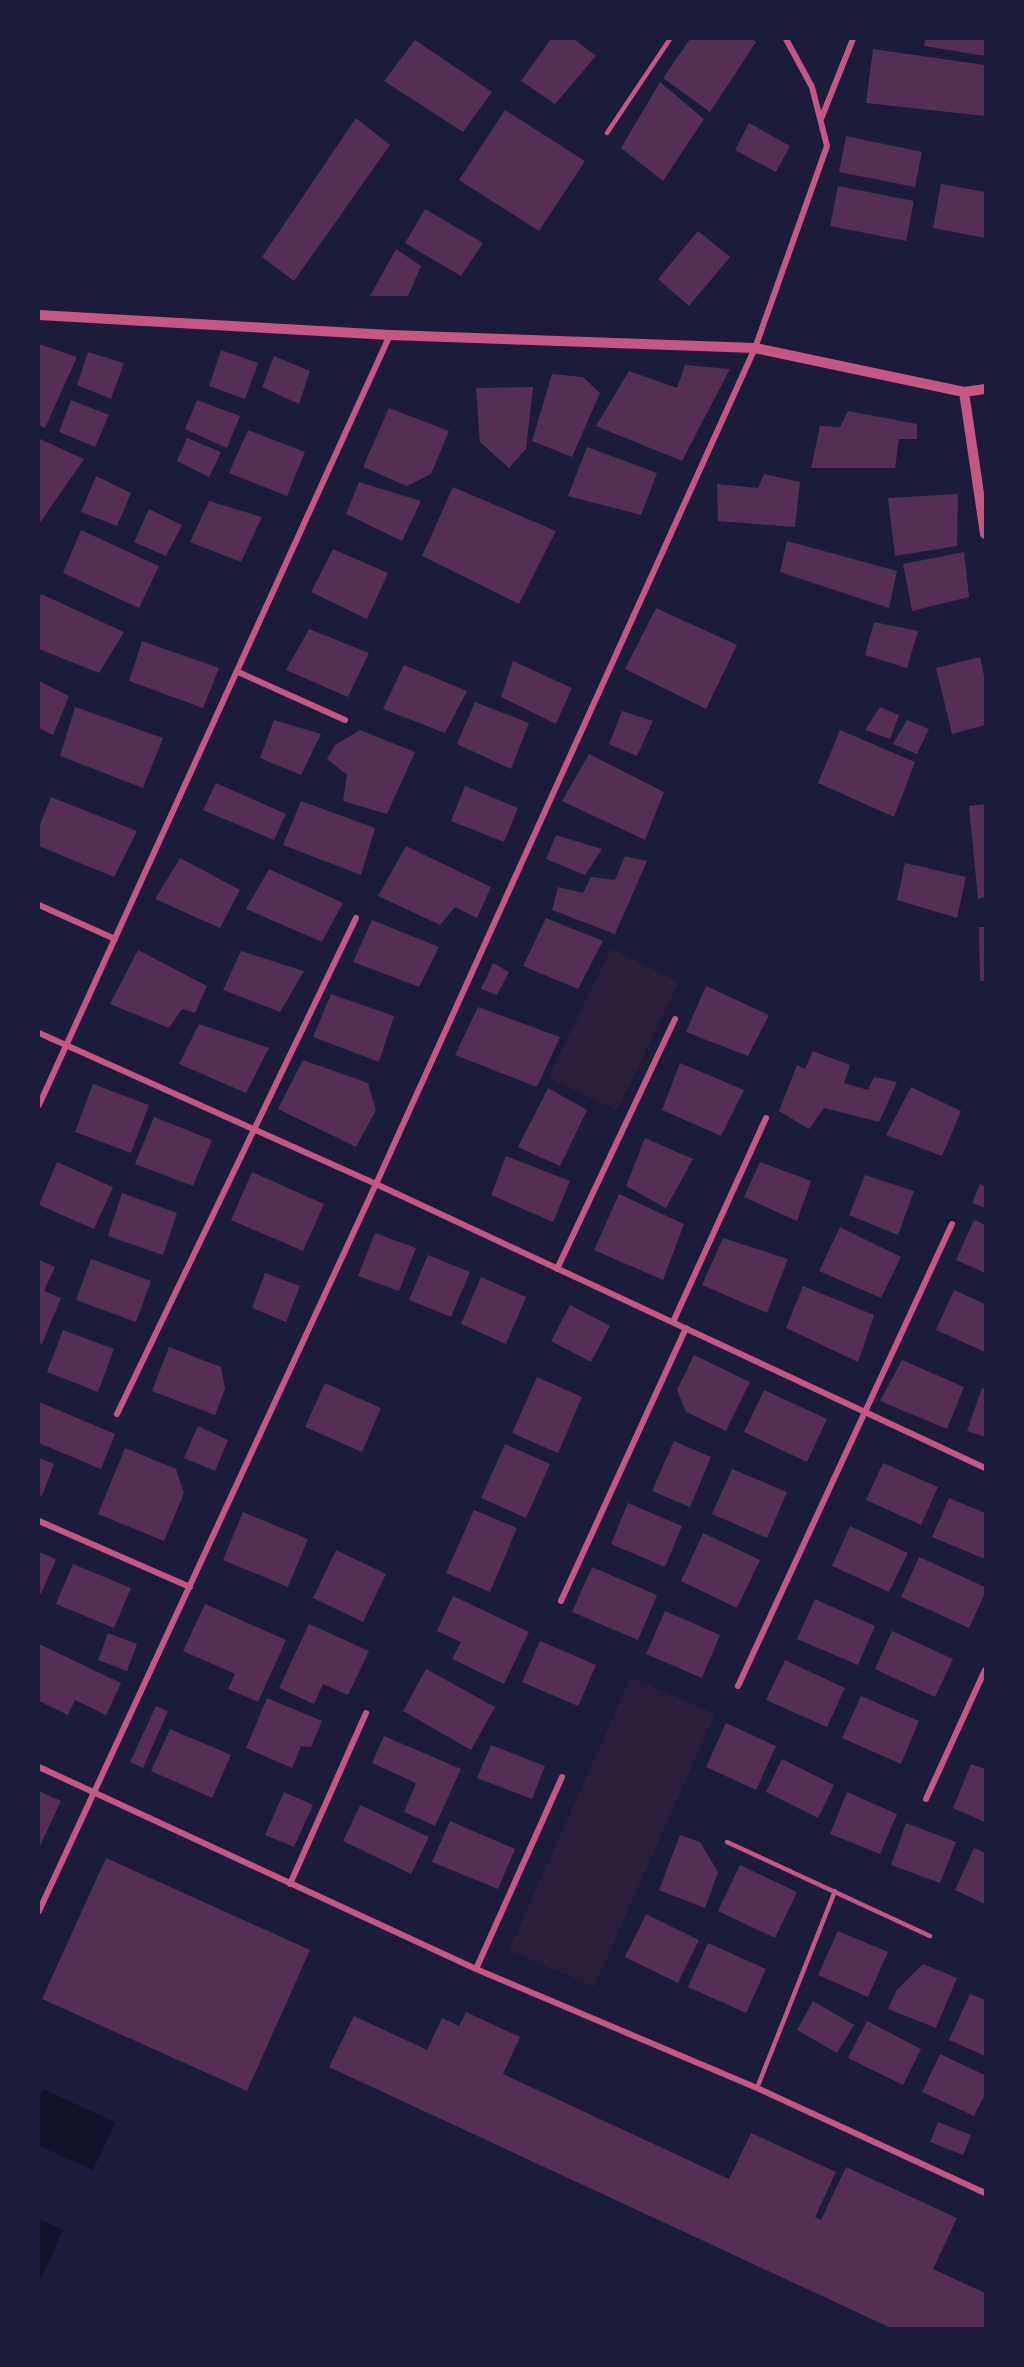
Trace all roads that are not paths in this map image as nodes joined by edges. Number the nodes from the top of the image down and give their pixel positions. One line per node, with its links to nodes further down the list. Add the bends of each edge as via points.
1 (670, 39): 5 (lane)
2 (786, 39): 4 (street, via 812,87)
3 (853, 39): 4 (street)
4 (820, 120): 8 (street, via 827,146)
5 (607, 133)
6 (39, 315): 7 (street)
7 (390, 335): 8 (street); 12 (street)
8 (755, 348): 10 (street); 23 (street)
9 (985, 389): 10 (street)
10 (964, 392): 11 (street)
11 (985, 534)
12 (238, 672): 13 (street); 16 (street)
13 (345, 720)
14 (39, 905): 16 (street)
15 (356, 918): 22 (street)
16 (115, 939): 19 (street)
17 (675, 1019): 25 (street)
18 (39, 1033): 19 (street)
19 (67, 1045): 20 (street); 22 (street)
20 (39, 1105)
21 (766, 1118): 26 (street)
22 (254, 1129): 23 (street); 29 (street)
23 (376, 1184): 25 (street); 32 (street)
24 (952, 1224): 28 (street)
25 (557, 1269): 26 (street)
26 (673, 1323): 27 (street)
27 (686, 1328): 28 (street); 33 (street)
28 (867, 1413): 30 (street); 35 (street)
29 (117, 1414)
30 (985, 1468)
31 (39, 1521): 32 (street)
32 (190, 1587): 39 (street)
33 (561, 1601)
34 (985, 1670): 40 (street)
35 (738, 1686)
36 (366, 1713): 42 (street)
37 (39, 1767): 39 (street)
38 (562, 1777): 46 (street)
39 (93, 1794): 42 (street); 44 (street)
40 (926, 1800)
41 (727, 1842): 43 (lane)
42 (290, 1884): 46 (street)
43 (835, 1891): 45 (lane); 47 (lane)
44 (39, 1911)
45 (930, 1936)
46 (476, 1969): 47 (street)
47 (757, 2088): 48 (street)
48 (985, 2193)

